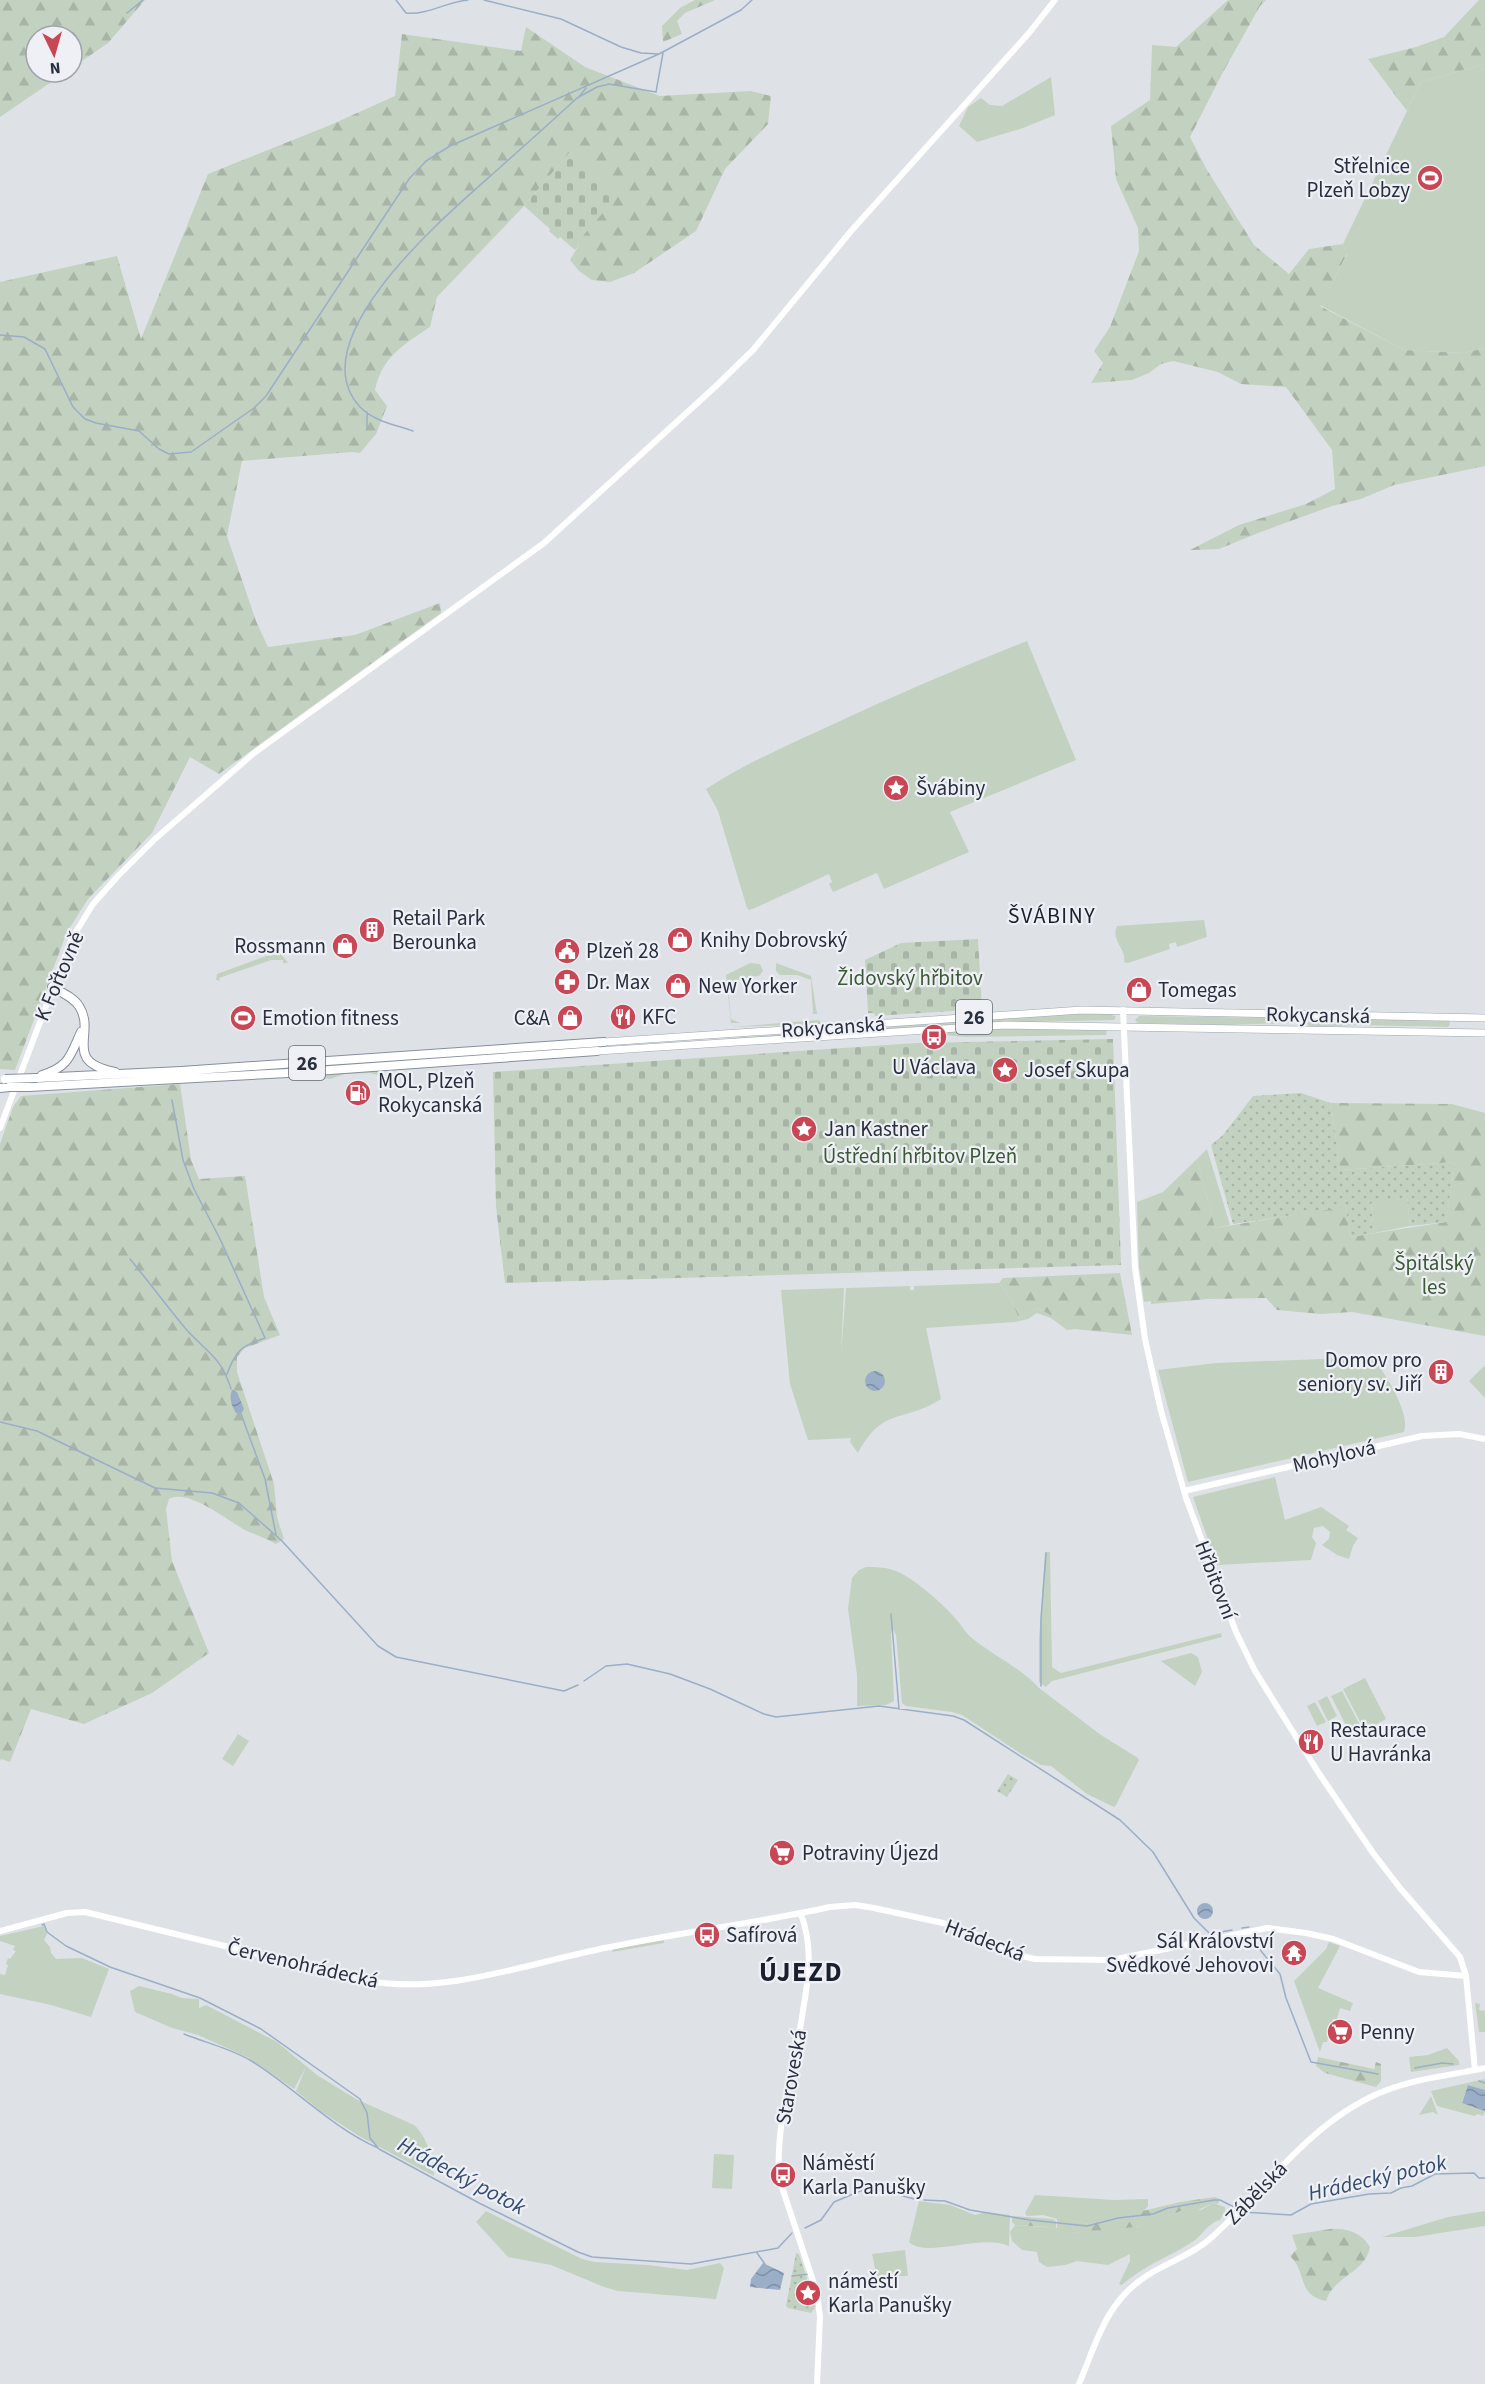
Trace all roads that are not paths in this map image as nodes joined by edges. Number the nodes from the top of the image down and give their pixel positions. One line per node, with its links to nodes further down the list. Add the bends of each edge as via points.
1 (1055, 0): 2 (street, K Fořtovně, via 852,230 753,350 544,543 254,753 151,844 93,904 71,940)
2 (52, 987): 4 (highway, via 75,1001); 15 (street, K Fořtovně)
3 (1123, 1010): 5 (main road, Rokycanská / 26); 6 (street, Hřbitovní); 8 (main road, Rokycanská / 26, via 1053,1011)
4 (83, 1017): 10 (highway, via 83,1049 88,1059 99,1067); 11 (highway, via 69,1059 56,1070)
5 (1485, 1018)
6 (1124, 1026): 7 (main road, Rokycanská / 26); 9 (main road, Rokycanská / 26, via 980,1026); 17 (street, Hřbitovní, via 1136,1276 1161,1411)
7 (1485, 1033)
8 (604, 1042): 12 (highway, Rokycanská / 26)
9 (597, 1052): 12 (highway, Rokycanská / 26)
10 (128, 1074): 11 (highway, 26); 12 (highway, 26)
11 (37, 1077): 13 (highway, 26, bridge)
12 (183, 1078): 13 (highway, 26)
13 (27, 1082): 14 (highway, 26, bridge)
14 (3, 1084)
15 (0, 1128)
16 (1485, 1439): 17 (street, Mohylová, via 1459,1434 1422,1436)
17 (1184, 1491): 21 (street, Hřbitovní, via 1236,1632 1256,1671 1373,1853 1460,1957)
18 (801, 1914): 20 (street, Hrádecká); 21 (street, Hrádecká, via 846,1905 874,1908 961,1928 1029,1958 1083,1960 1112,1960 1254,1929 1284,1930 1333,1939 1419,1972); 24 (street, Staroveská, via 810,1951 809,1979 778,2154 779,2178 818,2293)
19 (0, 1931): 20 (street, Červenohrádecká, via 85,1912 334,1973 401,1984 481,1976)
20 (608, 1947)
21 (1466, 1976): 23 (street, Hřbitovní)
22 (1485, 2068): 23 (street, Zábělská)
23 (1475, 2070): 25 (street, Zábělská, via 1389,2089 1328,2125 1203,2244 1148,2274 1128,2290 1112,2308)
24 (817, 2384)
25 (1079, 2384)

